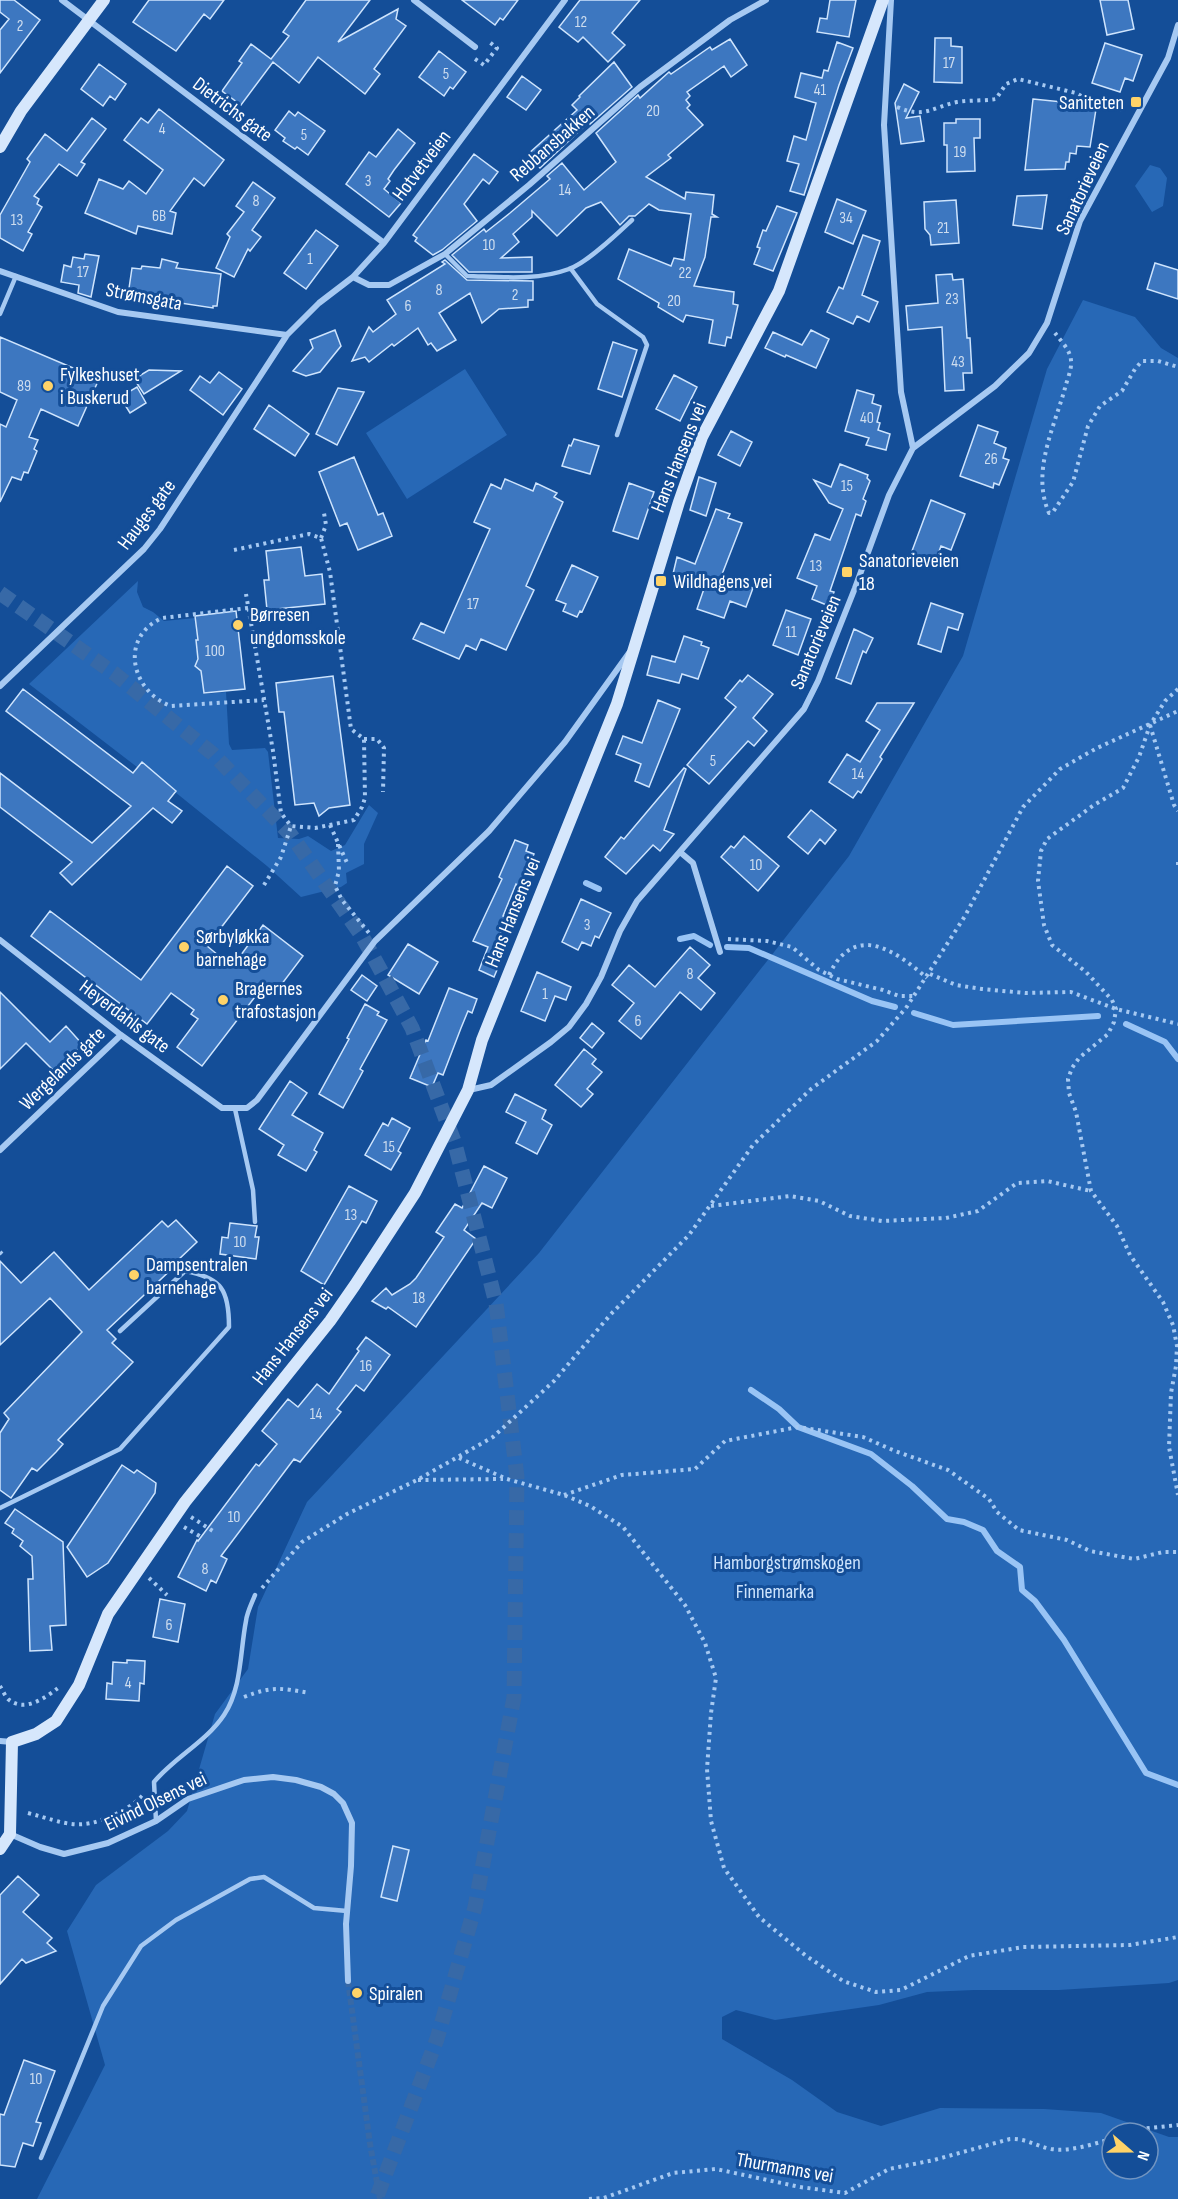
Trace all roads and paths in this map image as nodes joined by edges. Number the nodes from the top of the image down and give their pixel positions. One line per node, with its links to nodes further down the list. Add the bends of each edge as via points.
1 (62, 0): 8 (street, Dietrichs gate)
2 (104, 0): 8 (main road)
3 (414, 0): 11 (street)
4 (565, 0): 17 (street, Hotvetveien)
5 (766, 0): 18 (street, Rebbansbakken, via 730,20 640,87)
6 (883, 0): 34 (main road, Hans Hansens vei, via 778,291 702,438)
7 (891, 0): 13 (street)
8 (88, 20): 15 (main road, via 21,111); 17 (street, Dietrichs gate)
9 (1178, 25): 14 (street, Sanatorieveien, via 1168,58)
10 (488, 41): 12 (path, via 497,48 484,65)
11 (475, 47)
12 (474, 59)
13 (885, 101): 14 (path, via 911,112 928,112 957,102 996,99 1006,84 1018,79); 28 (street, via 901,392)
14 (1137, 114): 24 (street, Sanatorieveien, via 1080,220)
15 (0, 147)
16 (632, 220): 19 (lane)
17 (384, 243): 22 (street, Hotvetveien)
18 (445, 254): 19 (lane, via 467,276 532,278); 22 (street, Rebbansbakken, via 389,285 369,285)
19 (571, 269): 27 (lane, via 597,304 643,337 647,345)
20 (0, 271): 21 (street, Strømsgata)
21 (16, 276): 23 (lane); 25 (street, Strømsgata, via 118,312)
22 (352, 277): 25 (street, Hotvetveien)
23 (0, 314)
24 (1047, 323): 26 (path, via 1067,349 1071,361 1044,455 1042,488 1049,513 1073,482 1088,426 1100,406 1122,391 1142,361); 28 (street, Sanatorieveien, via 1029,353 995,386)
25 (287, 335): 35 (street, Hauges gate, via 160,529 117,576)
26 (1178, 367)
27 (617, 435)
28 (913, 448): 46 (street, Sanatorieveien, via 888,495 843,620 804,709)
29 (324, 513): 30 (path, via 326,525)
30 (321, 538): 31 (path, via 309,534); 40 (path, via 330,572 351,729)
31 (234, 550)
32 (246, 594): 33 (path)
33 (248, 608): 37 (path); 37 (path, via 162,618 141,634 133,655 148,692 171,706)
34 (638, 641): 50 (street, via 565,742 489,831); 59 (main road, Hans Hansens vei, via 617,704 482,1040)
35 (0, 686)
36 (1178, 689): 39 (path)
37 (264, 700): 44 (path, via 281,813)
38 (1178, 711): 39 (path)
39 (1150, 725): 42 (path); 54 (path, via 1060,769 1023,807); 56 (path, via 1123,788 1047,839 1041,851 1038,881 1044,925 1052,945 1086,972)
40 (364, 739): 41 (path, via 377,739 384,748); 43 (path, via 362,807 354,820)
41 (383, 792)
42 (1178, 811)
43 (330, 825): 44 (path); 45 (path)
44 (291, 826): 48 (path)
45 (338, 844): 47 (path); 50 (path, via 335,886)
46 (680, 852): 51 (street, via 693,863); 59 (street, Sanatorieveien, via 637,901 601,977 569,1027 491,1085)
47 (348, 865)
48 (264, 885)
49 (0, 940): 58 (street, Heyerdahls gate)
50 (375, 941): 60 (street, via 257,1100 247,1108)
51 (716, 943): 52 (street); 53 (path, via 730,939 768,941 792,947)
52 (720, 952)
53 (829, 975): 54 (path, via 841,956 855,945 871,945 909,962); 55 (path, via 899,996)
54 (928, 976): 55 (path); 56 (path, via 982,990 1071,992)
55 (914, 996): 63 (path, via 877,1041 811,1089 753,1145)
56 (1116, 1009): 57 (path); 62 (path, via 1108,1034 1079,1058 1068,1079)
57 (1178, 1024)
58 (121, 1035): 60 (street, Heyerdahls gate, via 222,1108); 61 (street, Wergelands gate)
59 (468, 1090): 72 (main road, Hans Hansens vei, via 415,1193 354,1286)
60 (235, 1109): 64 (lane, via 253,1190)
61 (0, 1150)
62 (1091, 1191): 63 (path, via 1047,1181 1017,1183 978,1211 946,1218 882,1221 850,1216 819,1201 790,1196); 70 (path, via 1117,1226 1173,1325 1177,1346 1169,1448)
63 (711, 1206): 66 (path, via 554,1381 493,1437)
64 (255, 1222)
65 (120, 1331): 71 (lane, via 185,1271 207,1275 222,1288 229,1308 229,1327 120,1449)
66 (458, 1458): 67 (path); 68 (path)
67 (507, 1479): 68 (path); 69 (path)
68 (417, 1480): 78 (path, via 347,1514 302,1542)
69 (564, 1495): 75 (path, via 622,1475 695,1469 725,1441 798,1427 863,1437 948,1470 989,1499 997,1512 1018,1530 1134,1559); 90 (path, via 623,1527 685,1605 705,1643 716,1678 707,1769 711,1821 724,1868 759,1917 805,1955 843,1981 876,1992 901,1990 969,1956 1023,1947 1130,1946)
70 (1178, 1495)
71 (0, 1508)
72 (177, 1515): 73 (path); 74 (path); 76 (main road, Hans Hansens vei)
73 (216, 1533)
74 (203, 1538)
75 (1178, 1552)
76 (139, 1569): 77 (path); 83 (main road, Hans Hansens vei, via 108,1614 78,1685 56,1721 36,1734)
77 (167, 1595)
78 (255, 1595): 82 (lane, via 246,1618)
79 (62, 1682): 80 (path, via 37,1702 23,1705 9,1699)
80 (0, 1686)
81 (310, 1693): 82 (path, via 264,1689)
82 (231, 1703): 84 (lane, via 199,1742 167,1766)
83 (6, 1742): 87 (main road)
84 (154, 1782): 85 (path, via 140,1799 99,1822 82,1826); 86 (lane)
85 (28, 1813)
86 (156, 1821): 87 (street, Eivind Olsens vei, via 108,1843 64,1854); 89 (street, Eivind Olsens vei, via 188,1799 244,1780 273,1777 321,1787 344,1803 352,1823)
87 (10, 1834): 88 (main road)
88 (0, 1849)
89 (347, 1911): 91 (street); 95 (lane, via 314,1908 264,1877 250,1879 176,1920 141,1946 103,2006)
90 (1178, 1937)
91 (348, 1981)
92 (1178, 2125): 93 (path)
93 (1160, 2127)
94 (1100, 2142): 96 (path, Thurmanns vei, via 1050,2149 1021,2138 1010,2139 889,2169 844,2193 716,2169 674,2173 604,2198)
95 (41, 2158)
96 (588, 2199)

